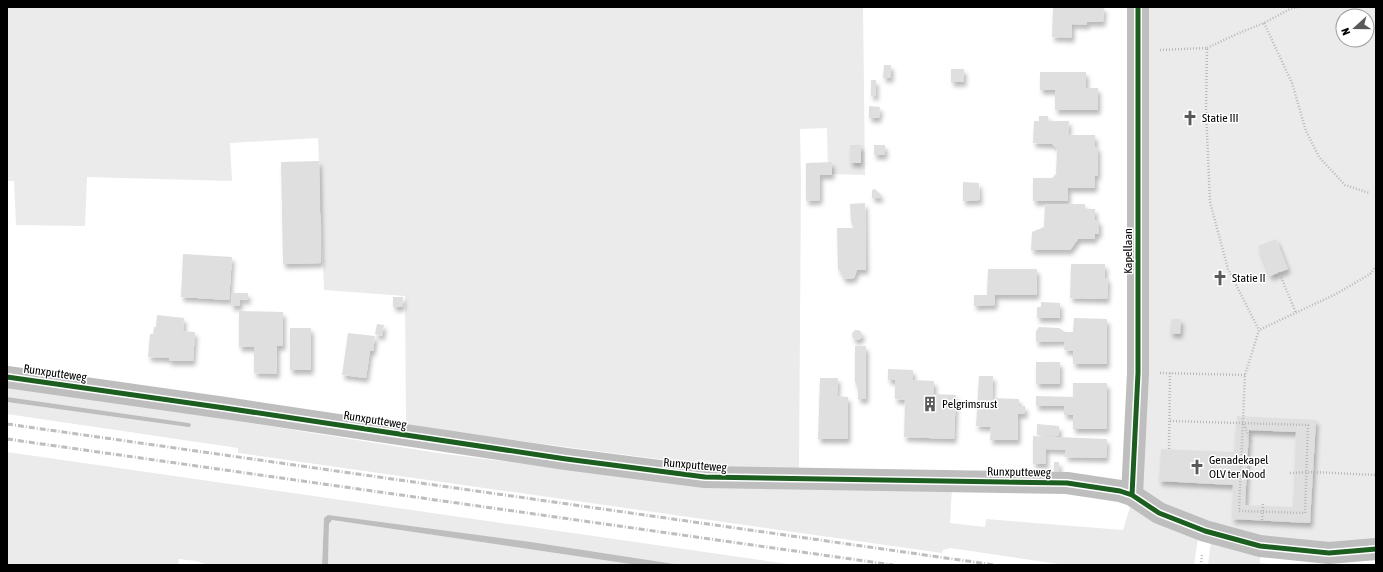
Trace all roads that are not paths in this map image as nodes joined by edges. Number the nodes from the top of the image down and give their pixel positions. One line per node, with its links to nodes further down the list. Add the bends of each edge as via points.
1 (1138, 7): 3 (street, Kapellaan, via 1138,373)
2 (7, 377): 3 (street, Runxputteweg, via 566,460 705,477 1060,483)
3 (1132, 495): 4 (street, Runxputteweg, via 1159,513 1205,532 1260,546 1329,553)
4 (1376, 549)

